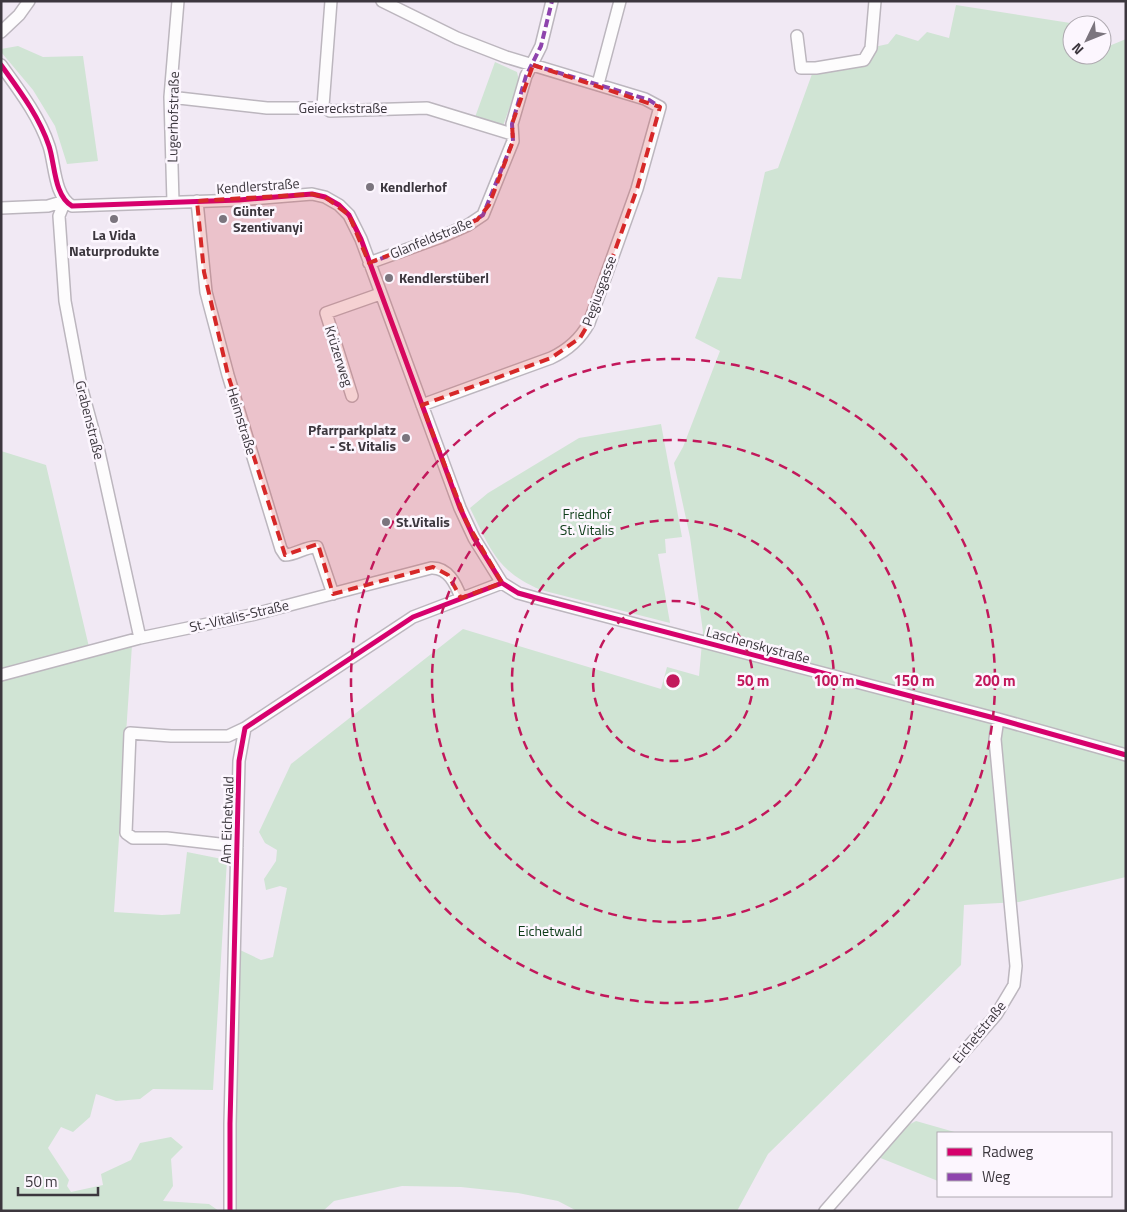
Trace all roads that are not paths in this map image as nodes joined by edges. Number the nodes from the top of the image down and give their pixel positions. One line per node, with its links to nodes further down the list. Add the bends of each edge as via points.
1 (29, 1): 8 (street)
2 (178, 1): 13 (street, Lugerhofstraße)
3 (331, 1): 14 (street)
4 (382, 1): 11 (street, via 461,40)
5 (552, 1): 11 (street, Glanfeldstraße)
6 (620, 1): 12 (street)
7 (875, 1): 9 (street, via 872,48 864,60 801,68)
8 (1, 32)
9 (797, 36)
10 (1, 65): 16 (street, via 42,128)
11 (533, 65): 12 (street); 15 (street, Glanfeldstraße, via 526,76)
12 (598, 84): 23 (street, Pegiusgasse, via 649,100 660,107 637,189 589,323 580,338 563,353)
13 (170, 97): 14 (street, Geiereckstraße, via 267,108); 18 (street, Lugerhofstraße)
14 (323, 106): 15 (street, Geiereckstraße, via 330,111 427,108)
15 (512, 134): 20 (street, Glanfeldstraße, via 513,141 483,215 441,237)
16 (64, 200): 18 (street, Kendlerstraße, via 77,206); 19 (street, Kendlerstraße, via 48,206); 27 (street, Grabenstraße, via 59,216 65,301 81,386)
17 (197, 201): 18 (street, Kendlerstraße); 20 (street, Kendlerstraße, via 312,194 325,198 349,215); 25 (street, Heimstraße, via 206,292 282,549 285,555 289,555 317,547)
18 (173, 202)
19 (1, 208)
20 (369, 263): 21 (street, Kendlerstraße)
21 (380, 294): 22 (street, Krüzerweg, via 326,313); 23 (street, Kendlerstraße)
22 (352, 396)
23 (422, 405): 24 (street, Kendlerstraße, via 466,521)
24 (502, 583): 26 (street, Am Eichetwald); 29 (street, Laschenskystraße, via 518,593 536,598)
25 (333, 594): 26 (street, St.-Vitalis-Straße, via 435,568 448,574); 27 (street, St.-Vitalis-Straße)
26 (461, 598): 30 (street, Am Eichetwald, via 413,617)
27 (140, 638): 28 (street, St.-Vitalis-Straße)
28 (1, 675)
29 (998, 719): 31 (street, Laschenskystraße); 34 (street, Eichetstraße, via 995,739 1016,966 1014,986 996,1015)
30 (245, 728): 32 (street, Am Eichetwald, via 239,761); 32 (street, Am Eichetwald, via 228,736 130,733 126,833 133,838 167,838)
31 (1126, 755)
32 (237, 846): 33 (street, Am Eichetwald)
33 (230, 1211)
34 (825, 1211)

